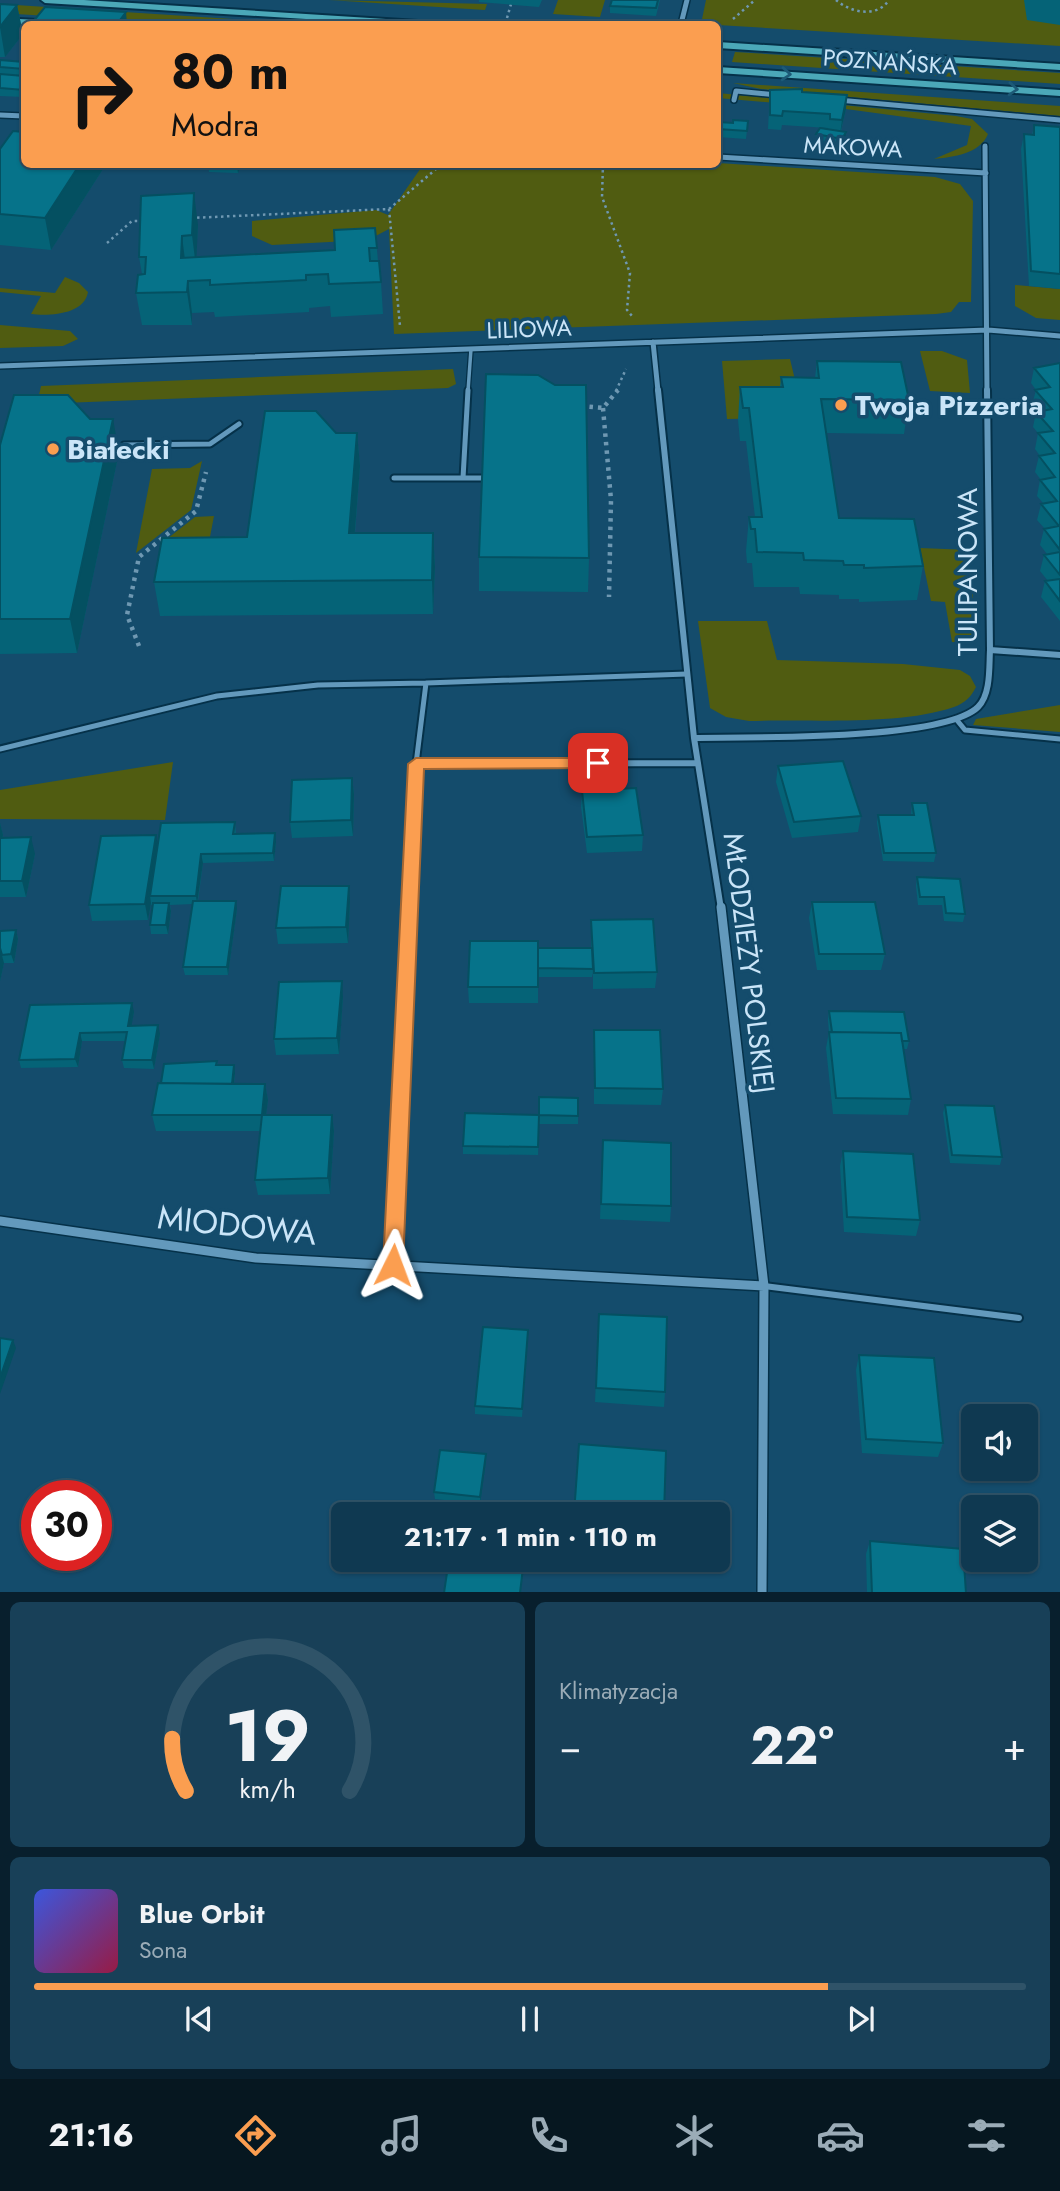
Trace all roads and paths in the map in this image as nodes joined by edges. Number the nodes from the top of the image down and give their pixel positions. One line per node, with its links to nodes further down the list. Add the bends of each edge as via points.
1 (45, 0): 9 (main road)
2 (687, 0): 10 (street)
3 (755, 0): 12 (path, via 734,15)
4 (836, 0): 5 (path, via 862,11 879,9)
5 (888, 0)
6 (511, 4): 7 (path)
7 (507, 18)
8 (0, 21): 11 (main road)
9 (371, 21)
10 (682, 21)
11 (21, 22)
12 (731, 26)
13 (721, 45): 14 (main road, POZNAŃSKA)
14 (1060, 67)
15 (721, 70): 16 (main road, POZNAŃSKA, one-way to 16)
16 (1060, 93)
17 (790, 96): 18 (street, POZNAŃSKA, via 736,91)
18 (734, 100)
19 (831, 100): 22 (street, POZNAŃSKA)
20 (0, 114): 21 (street)
21 (21, 116)
22 (1060, 120)
23 (985, 146): 27 (street, TULIPANOWA)
24 (721, 157): 27 (street, MAKOWA)
25 (437, 168): 28 (path)
26 (603, 168): 32 (path, via 602,197 630,272 627,310)
27 (986, 173): 33 (street, TULIPANOWA)
28 (389, 209): 29 (path); 35 (path)
29 (186, 219)
30 (146, 221): 31 (path, via 132,221)
31 (107, 243)
32 (634, 319)
33 (988, 330): 34 (street, LILIOWA); 36 (street, LILIOWA); 50 (street, TULIPANOWA)
34 (1060, 336)
35 (401, 338)
36 (653, 342): 37 (street, LILIOWA); 52 (street, MŁODZIEŻY POLSKIEJ)
37 (471, 349): 39 (street, LILIOWA); 46 (lane)
38 (629, 360): 41 (path, via 620,387)
39 (0, 366)
40 (574, 405): 41 (path)
41 (603, 408): 48 (path, via 611,500)
42 (239, 424): 43 (lane)
43 (210, 444): 44 (lane); 49 (path, via 195,511 139,557 127,615)
44 (124, 445)
45 (394, 478): 46 (lane)
46 (463, 478): 47 (lane)
47 (484, 478)
48 (609, 597)
49 (139, 646)
50 (990, 650): 51 (street); 54 (street, TULIPANOWA, via 986,692 977,709)
51 (1060, 655)
52 (687, 674): 53 (lane); 55 (street, MŁODZIEŻY POLSKIEJ)
53 (426, 683): 57 (lane, via 318,685 217,696); 59 (lane)
54 (956, 719): 55 (street, TULIPANOWA, via 913,728); 56 (lane, via 965,730)
55 (694, 738): 58 (street, MŁODZIEŻY POLSKIEJ)
56 (1060, 738)
57 (0, 749)
58 (698, 763): 59 (street); 62 (street, MŁODZIEŻY POLSKIEJ, via 718,870)
59 (416, 764): 61 (street)
60 (0, 1221): 61 (street, MIODOWA, via 256,1258)
61 (393, 1265): 62 (street, MIODOWA)
62 (764, 1286): 63 (lane); 64 (street, MŁODZIEŻY POLSKIEJ)
63 (1019, 1318)
64 (762, 1592)

